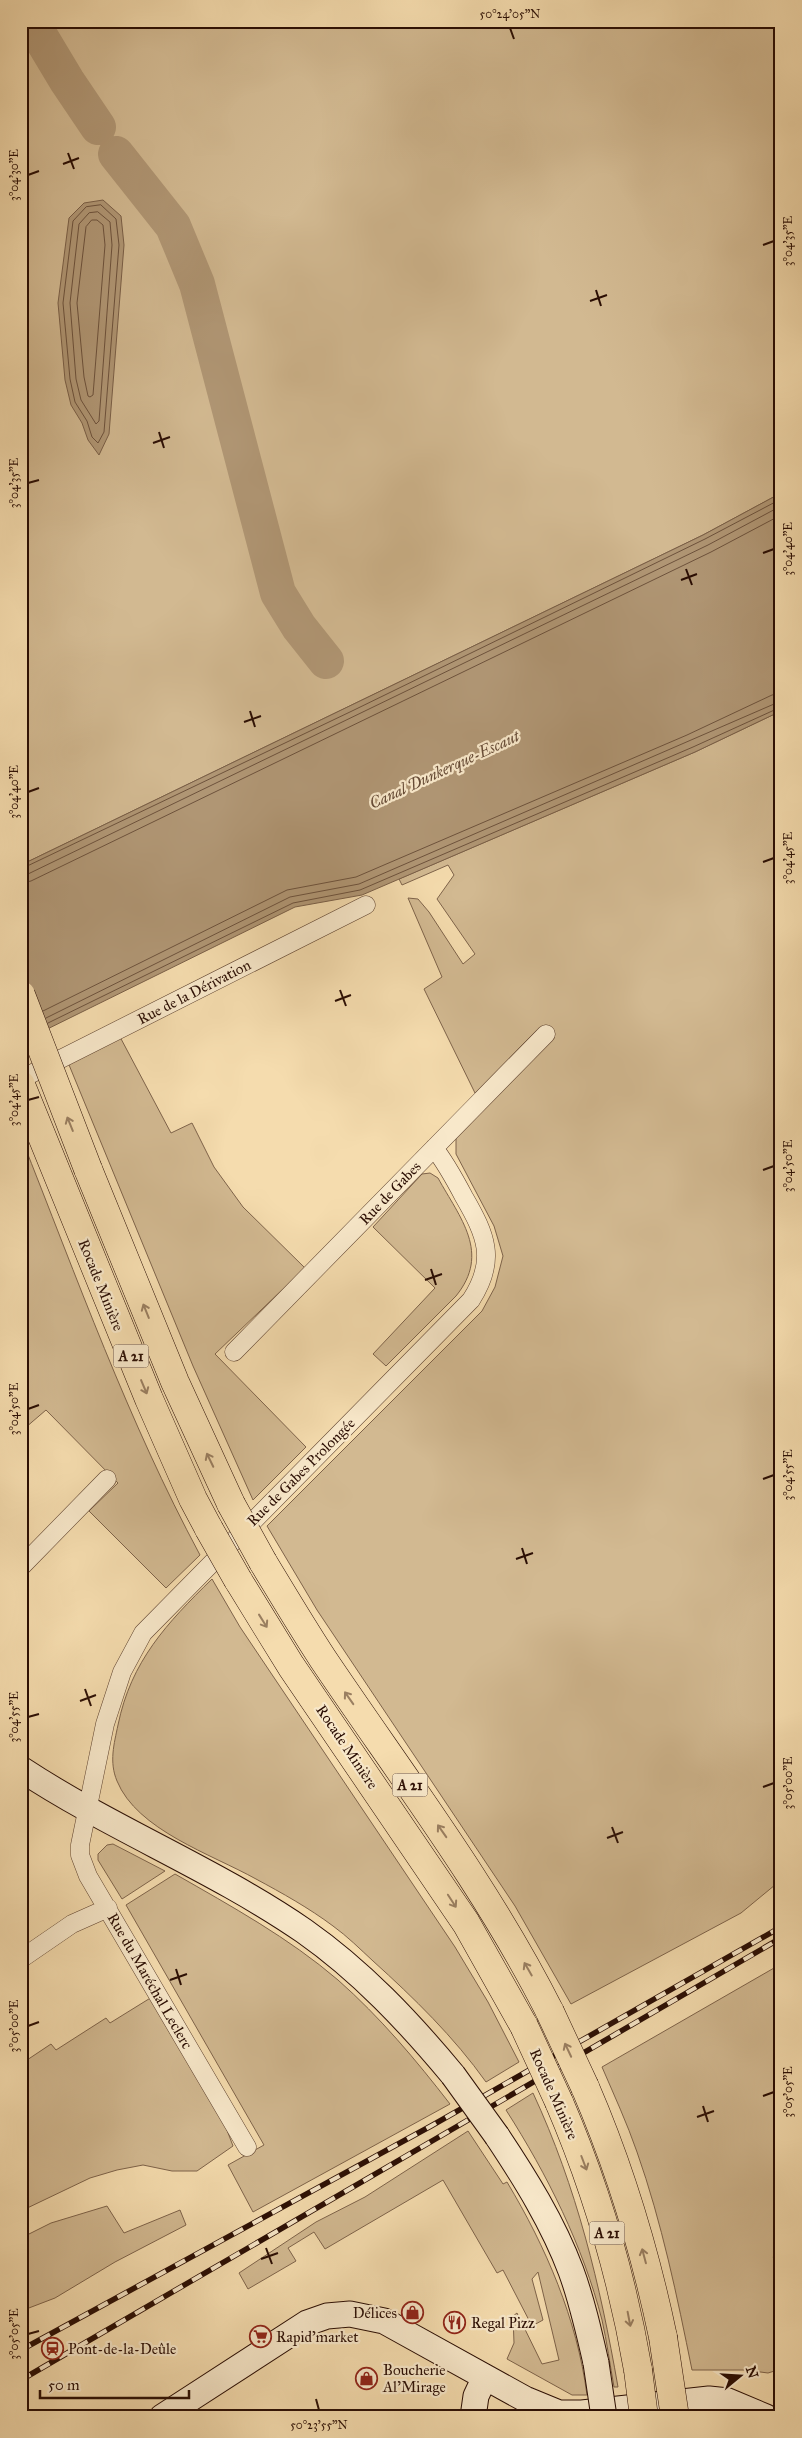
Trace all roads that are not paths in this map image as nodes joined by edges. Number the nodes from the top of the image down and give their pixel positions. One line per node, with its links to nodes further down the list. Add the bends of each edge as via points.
1 (366, 905): 4 (street, Rue de la Dérivation)
2 (21, 995): 21 (highway, Rocade Minière / A 21, one-way to 2, bridge, via 650,2278 628,2198 585,2087 529,1971 464,1864 322,1657 231,1504 175,1382)
3 (546, 1034): 6 (street, Rue de Gabes)
4 (21, 1079)
5 (21, 1084): 20 (highway, Rocade Minière / A 21, one-way to 20, bridge, via 149,1399 209,1529 292,1666 466,1923 524,2026 582,2157 604,2223 625,2300)
6 (434, 1148): 7 (street, Rue de Gabes); 11 (street, Rue de Gabes Prolongée, via 474,1214 484,1237 486,1268 482,1283 471,1300 143,1633 116,1686)
7 (234, 1352)
8 (107, 1479): 9 (street)
9 (21, 1567)
10 (21, 1768): 11 (main road)
11 (87, 1808): 12 (street, Rue du Maréchal Leclerc, via 80,1855 88,1876); 19 (main road, bridge, via 265,1906 316,1940 393,2006 453,2075 497,2136 532,2193 565,2257 583,2308)
12 (108, 1908): 13 (street, via 72,1924); 14 (street, Rue du Maréchal Leclerc)
13 (21, 1959)
14 (247, 2147)
15 (485, 2377): 16 (main road); 17 (main road, via 396,2326 350,2314 327,2316 307,2323); 18 (main road, via 476,2396)
16 (518, 2408): 22 (main road, via 569,2414 719,2399)
17 (176, 2413)
18 (472, 2417)
19 (604, 2417)
20 (644, 2417)
21 (675, 2417)
22 (766, 2417)

